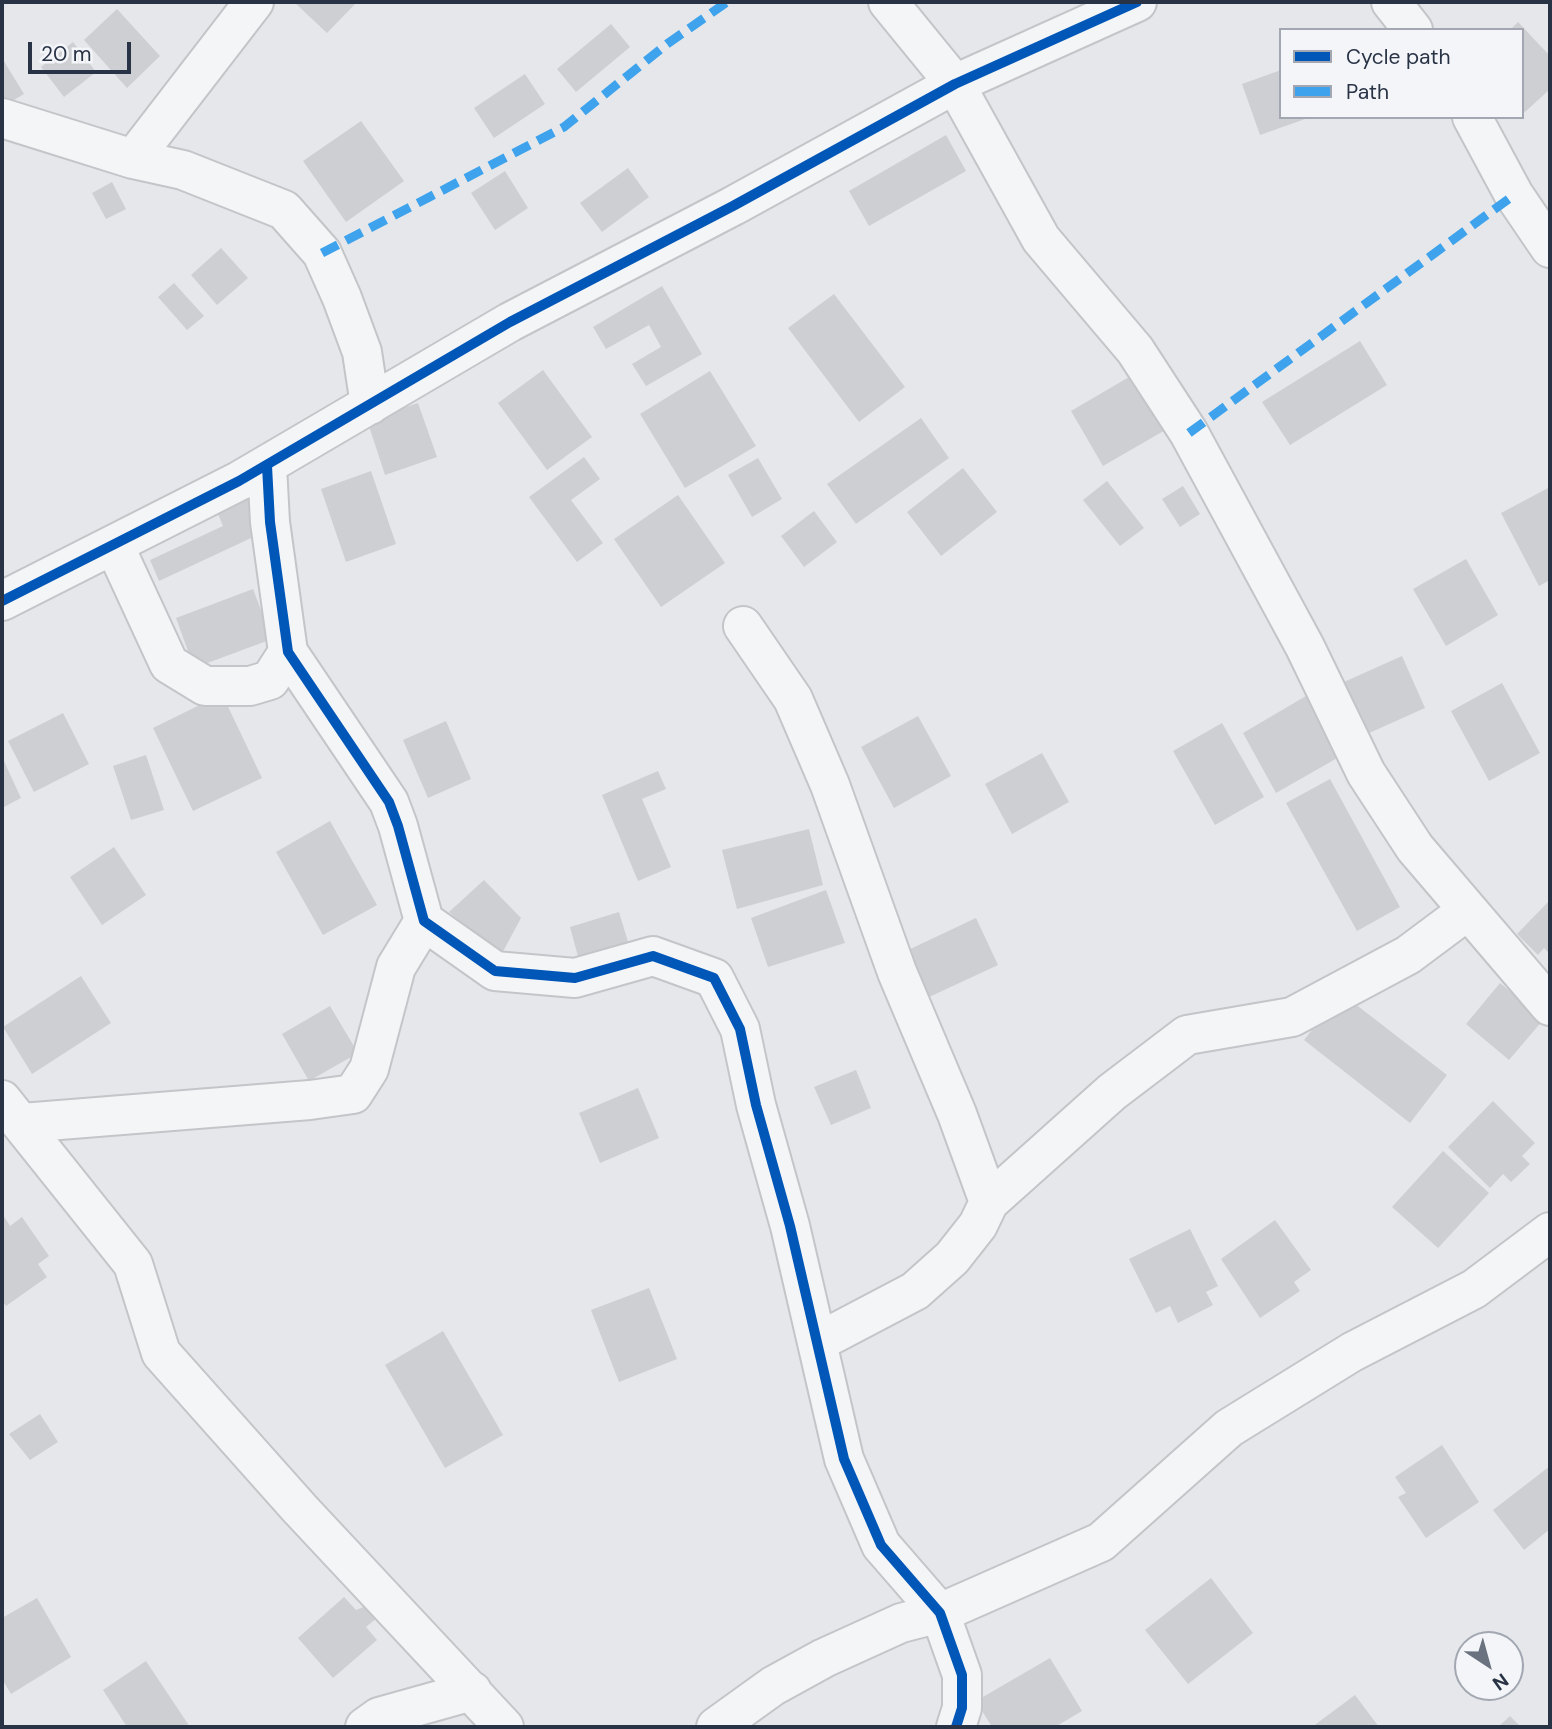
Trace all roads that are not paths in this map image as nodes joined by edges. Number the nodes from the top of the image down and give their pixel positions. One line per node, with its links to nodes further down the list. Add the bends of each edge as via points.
1 (254, 2): 9 (street)
2 (888, 2): 6 (street)
3 (1137, 2): 6 (street)
4 (1391, 2): 5 (street)
5 (1411, 28)
6 (955, 84): 11 (street, via 510,322); 17 (street, via 1041,239 1135,351 1189,433 1305,647 1366,773 1415,848)
7 (2, 118): 9 (street)
8 (1473, 119): 10 (street, via 1514,195)
9 (133, 159): 11 (street, via 183,170 284,210 322,253 342,298 362,352)
10 (1550, 248)
11 (370, 405): 12 (street)
12 (267, 466): 13 (street); 16 (street)
13 (114, 545): 14 (street); 16 (street, via 169,664 205,686 250,686 270,680)
14 (2, 601)
15 (743, 626): 21 (street, via 799,711)
16 (288, 652): 18 (street, via 389,802)
17 (1467, 911): 19 (street); 21 (street, via 1408,955 1292,1017 1187,1035 1112,1092)
18 (424, 921): 20 (street, via 396,967 369,1069 353,1094 310,1100); 23 (street, via 495,971 575,978 653,956 714,978 740,1029)
19 (1550, 1006)
20 (12, 1112): 25 (street, via 133,1264 161,1353)
21 (989, 1202): 23 (street, via 978,1226 952,1258 915,1291)
22 (1550, 1232): 24 (street, via 1474,1289 1352,1352 1229,1428 1101,1542)
23 (818, 1342): 24 (street, via 844,1459 881,1545)
24 (940, 1613): 28 (street, via 901,1623 824,1658 773,1686); 29 (street, via 962,1675 962,1708)
25 (472, 1691): 26 (street, via 379,1717); 27 (street)
26 (365, 1727)
27 (504, 1727)
28 (716, 1727)
29 (956, 1727)

